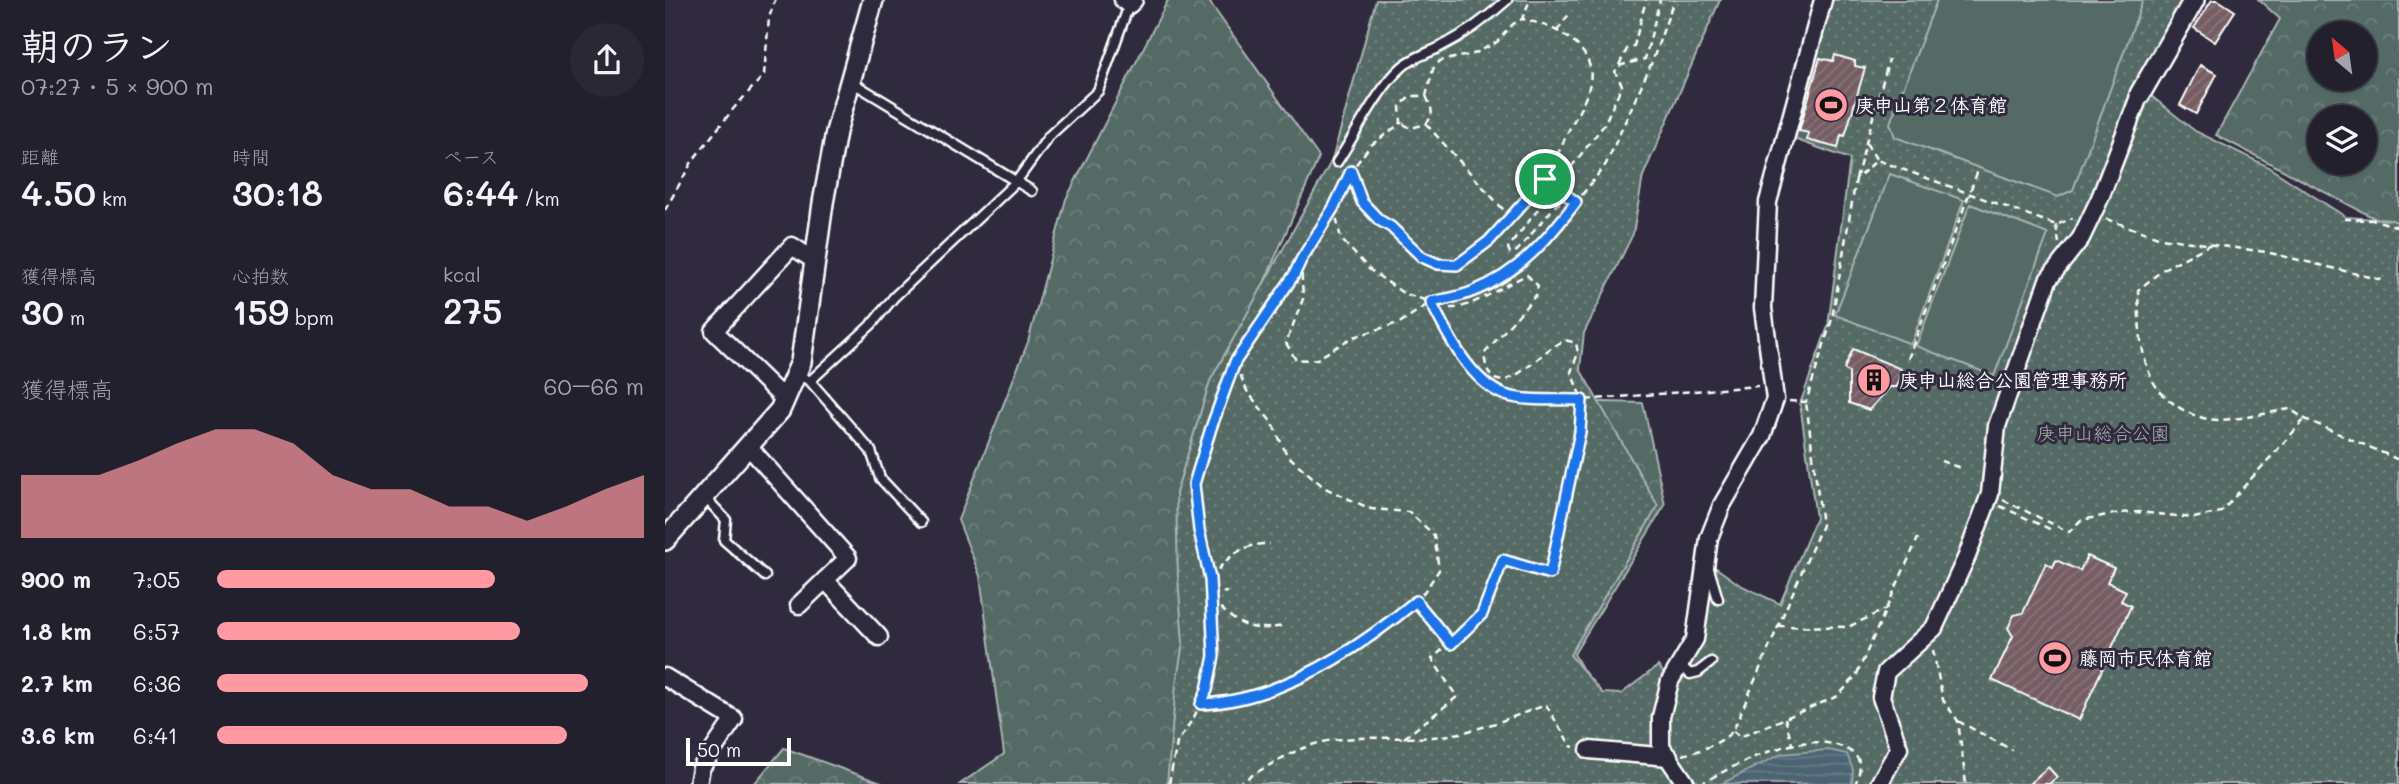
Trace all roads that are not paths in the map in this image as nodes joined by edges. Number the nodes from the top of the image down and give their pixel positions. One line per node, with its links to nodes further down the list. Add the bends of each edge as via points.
1 (873, 0): 6 (street)
2 (1507, 0): 8 (lane, via 1477,27 1403,66)
3 (1823, 0): 18 (street, via 1768,202 1763,308 1774,392 1762,436 1714,524)
4 (2195, 0): 7 (street)
5 (1129, 2): 9 (lane, via 1098,91 1049,136)
6 (851, 81): 9 (lane); 11 (street, via 836,132)
7 (2140, 94): 31 (street, via 2094,212 2081,238 2048,280 1997,426 1990,494 1967,556 1934,628 1887,672 1881,697 1899,748)
8 (1337, 162)
9 (1016, 182): 10 (lane); 12 (lane, via 894,297 872,324)
10 (1032, 191)
11 (815, 261): 12 (street, via 801,362); 13 (street, via 792,246 714,331)
12 (804, 378): 13 (street); 16 (lane, via 871,451 880,478)
13 (785, 400): 14 (street)
14 (748, 446): 15 (street); 20 (street, via 848,558)
15 (704, 496): 17 (street); 19 (lane, via 726,520 724,540)
16 (921, 522)
17 (665, 540)
18 (1706, 559): 21 (lane); 25 (street, via 1695,639)
19 (765, 576)
20 (825, 580): 22 (street); 23 (street)
21 (1719, 599)
22 (799, 605)
23 (879, 637)
24 (1711, 662): 25 (lane, via 1690,674)
25 (1680, 665): 28 (street, via 1670,681 1661,717 1661,747)
26 (665, 677): 29 (street, via 734,719 701,768)
27 (1590, 750): 28 (street)
28 (1669, 757): 30 (street)
29 (698, 784)
30 (1686, 784)
31 (1879, 784)

